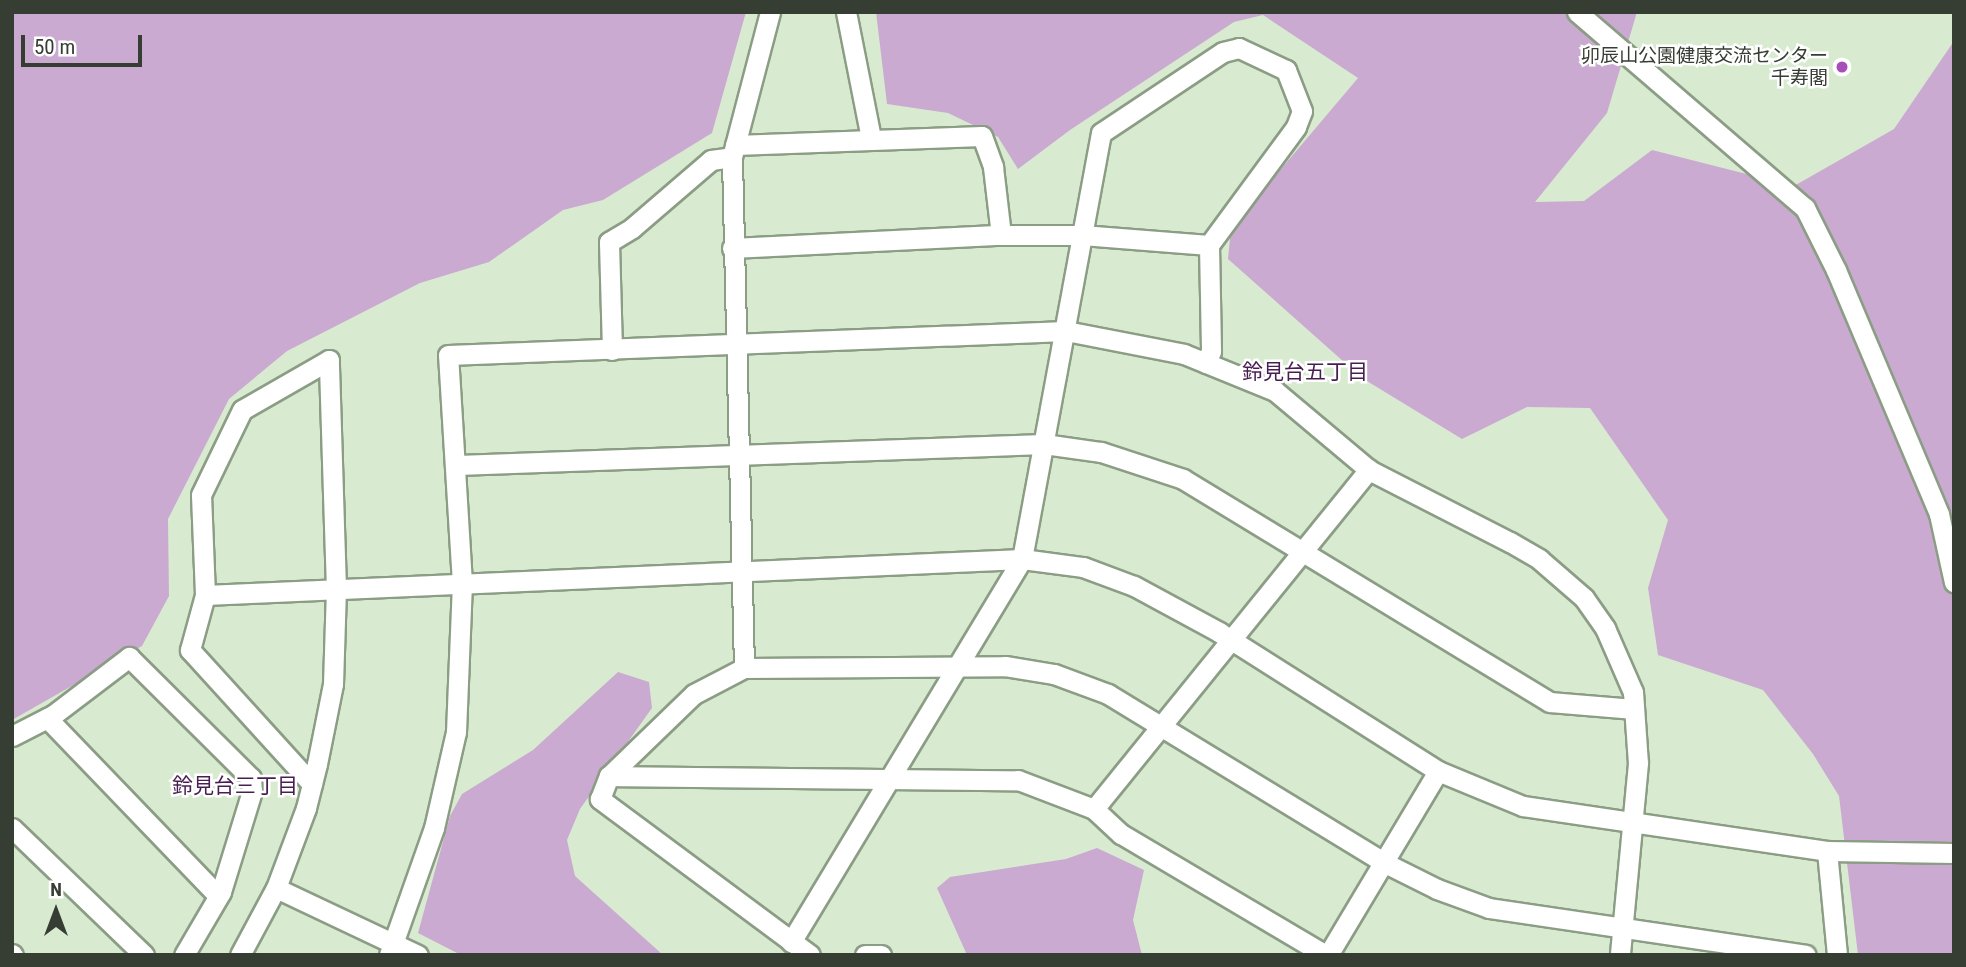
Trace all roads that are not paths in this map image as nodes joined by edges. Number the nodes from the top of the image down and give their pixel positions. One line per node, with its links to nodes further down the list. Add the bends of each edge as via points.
1 (770, 12): 5 (street)
2 (846, 12): 4 (street)
3 (1577, 12): 21 (street, via 1805,208 1836,270 1939,514)
4 (872, 138): 5 (street); 6 (street, via 982,136 993,167)
5 (733, 151): 9 (street); 12 (street, via 711,160 609,242)
6 (1002, 235): 7 (street); 9 (street)
7 (1082, 236): 8 (street); 8 (street, via 1101,133 1223,52 1239,48 1286,70 1302,111 1296,127); 10 (street)
8 (1209, 245): 13 (street, via 1211,351)
9 (732, 248): 11 (street)
10 (1066, 331): 11 (street); 13 (street, via 1184,354); 14 (street)
11 (733, 346): 12 (street); 15 (street)
12 (612, 350): 16 (street, via 448,355)
13 (1206, 363): 17 (street, via 1275,391)
14 (1044, 444): 15 (street); 18 (street, via 1101,452 1183,479); 19 (street)
15 (736, 455): 16 (street); 20 (street)
16 (457, 465): 22 (street)
17 (1369, 470): 18 (street); 28 (street, via 1539,559 1584,598 1605,628 1633,692)
18 (1302, 554): 25 (street); 28 (street, via 1550,702)
19 (1022, 559): 20 (street); 25 (street, via 1083,567 1134,586); 26 (street)
20 (740, 569): 22 (street); 27 (street)
21 (1954, 582)
22 (462, 583): 23 (street); 46 (street, via 456,732 434,828)
23 (336, 590): 24 (street); 24 (street, via 329,360 242,410 201,495); 35 (street, via 333,684)
24 (205, 595): 35 (street, via 190,650)
25 (1233, 641): 30 (street); 32 (street)
26 (954, 666): 27 (street); 30 (street, via 1005,666 1054,674 1108,694); 34 (street)
27 (744, 668): 33 (street, via 705,685)
28 (1634, 709): 37 (street, via 1638,763)
29 (47, 718): 31 (street); 43 (street); 43 (street, via 129,657 251,778 252,791)
30 (1163, 726): 36 (street); 41 (street)
31 (12, 736)
32 (1438, 771): 37 (street, via 1523,806); 41 (street)
33 (609, 776): 34 (street); 45 (street, via 600,799)
34 (889, 780): 36 (street, via 1018,780); 45 (street)
35 (312, 784): 42 (street)
36 (1094, 809): 54 (street, via 1121,834)
37 (1633, 822): 39 (street); 44 (street)
38 (12, 828): 47 (street)
39 (1827, 851): 40 (street); 57 (street)
40 (1954, 853)
41 (1384, 862): 44 (street, via 1489,908); 54 (street)
42 (276, 888): 46 (street); 49 (street)
43 (218, 896): 48 (street)
44 (1620, 929): 55 (street); 56 (street)
45 (791, 942): 51 (street)
46 (392, 949): 50 (street)
47 (144, 955)
48 (184, 955)
49 (240, 955)
50 (418, 955)
51 (810, 955)
52 (865, 955): 53 (street)
53 (881, 955)
54 (1327, 955)
55 (1620, 955)
56 (1806, 955)
57 (1837, 955)

